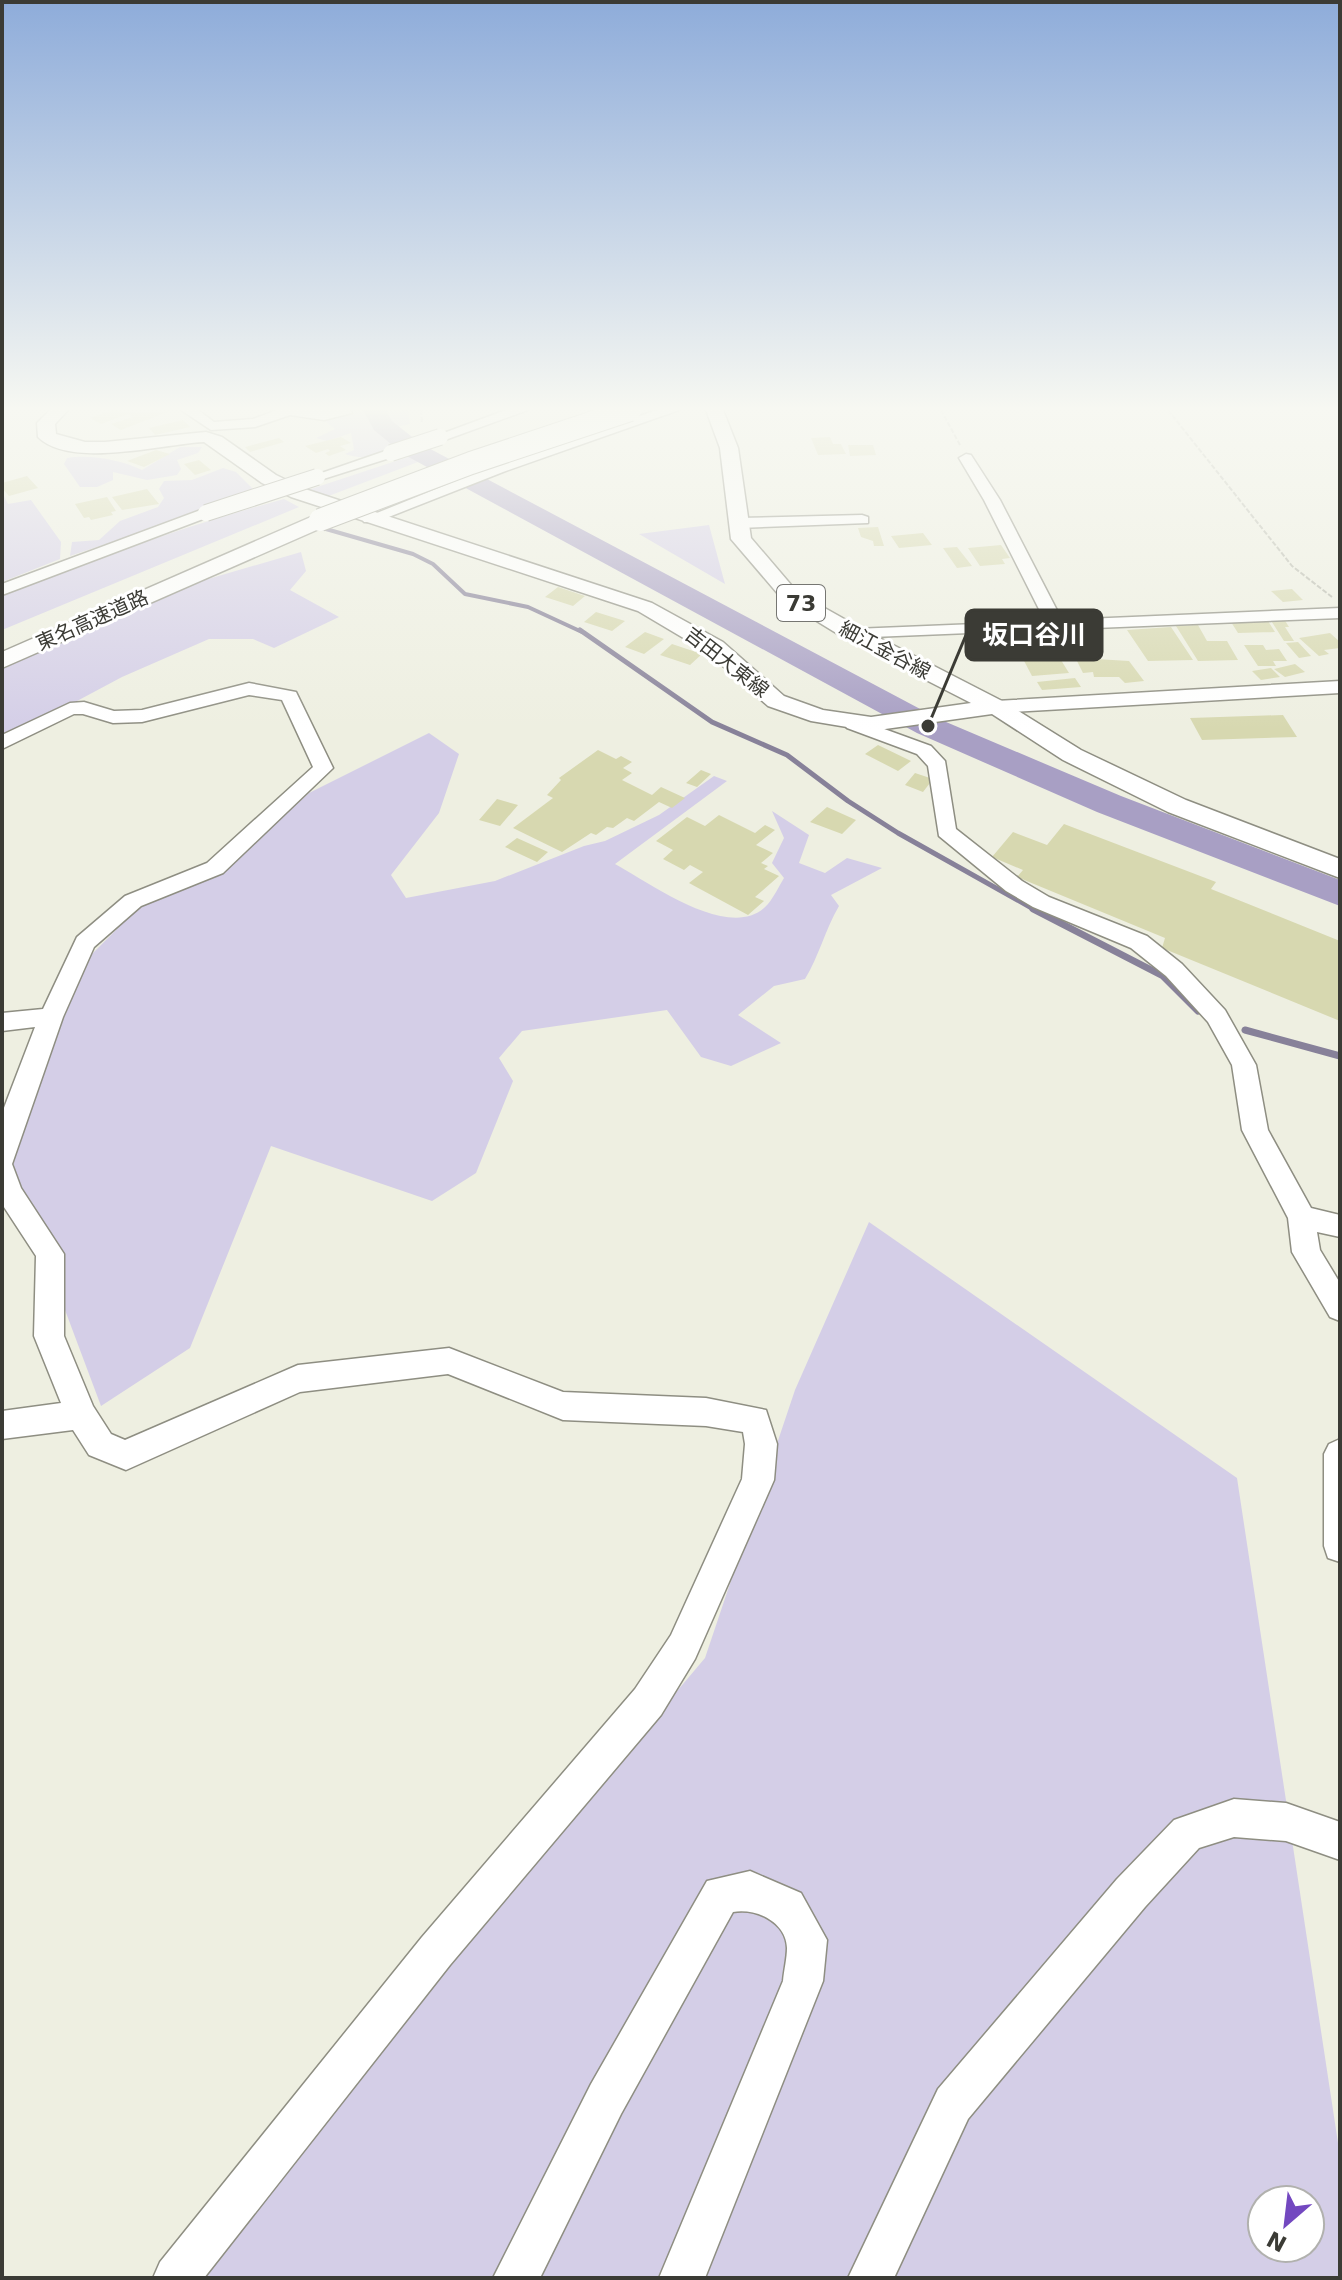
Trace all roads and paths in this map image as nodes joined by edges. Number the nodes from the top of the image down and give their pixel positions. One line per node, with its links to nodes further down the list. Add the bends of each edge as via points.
1 (197, 516): 9 (street, bridge)
2 (738, 516): 8 (main road, 細江金谷線 / 73)
3 (1000, 516): 12 (street)
4 (1253, 516): 10 (path, via 1292,566)
5 (309, 517): 14 (highway, 東名高速道路); 15 (highway, 東名高速道路)
6 (366, 517): 18 (main road, 吉田大東線, via 645,607 715,647 776,701)
7 (862, 520): 8 (street)
8 (739, 523): 13 (main road, 細江金谷線 / 73, via 741,539 791,597)
9 (2, 590)
10 (1340, 604)
11 (1340, 613): 12 (street)
12 (1056, 626): 13 (street)
13 (854, 634): 17 (main road, 細江金谷線 / 73)
14 (2, 644)
15 (2, 661)
16 (1340, 687): 17 (street)
17 (985, 709): 18 (main road, 吉田大東線); 20 (main road, 73, via 1177,806)
18 (863, 724): 25 (street, via 924,750 938,765 946,831 1041,902 1139,942 1217,1016 1244,1065 1255,1130)
19 (2, 743): 21 (street, via 70,709 142,716 249,689 289,696 323,768 215,868 133,901 85,943)
20 (1340, 869)
21 (51, 1017): 22 (street); 23 (street)
22 (2, 1022)
23 (2, 1157)
24 (2, 1171): 28 (street, via 9,1192 50,1254 49,1336)
25 (1302, 1217): 26 (street); 27 (street, via 1306,1252)
26 (1340, 1226)
27 (1340, 1308)
28 (81, 1415): 29 (street); 33 (street, via 100,1445 126,1455 298,1379 449,1361 563,1406 706,1412 755,1420 761,1444 758,1480 683,1647 648,1702 436,1951)
29 (2, 1425)
30 (1340, 1454): 31 (street)
31 (1340, 1546)
32 (1340, 1841): 36 (street, via 1286,1822 1234,1818 1187,1833 953,2104)
33 (176, 2278)
34 (516, 2278): 35 (street, via 606,2099 721,1895 750,1890 787,1907 807,1940 803,1981)
35 (682, 2278)
36 (871, 2278)

